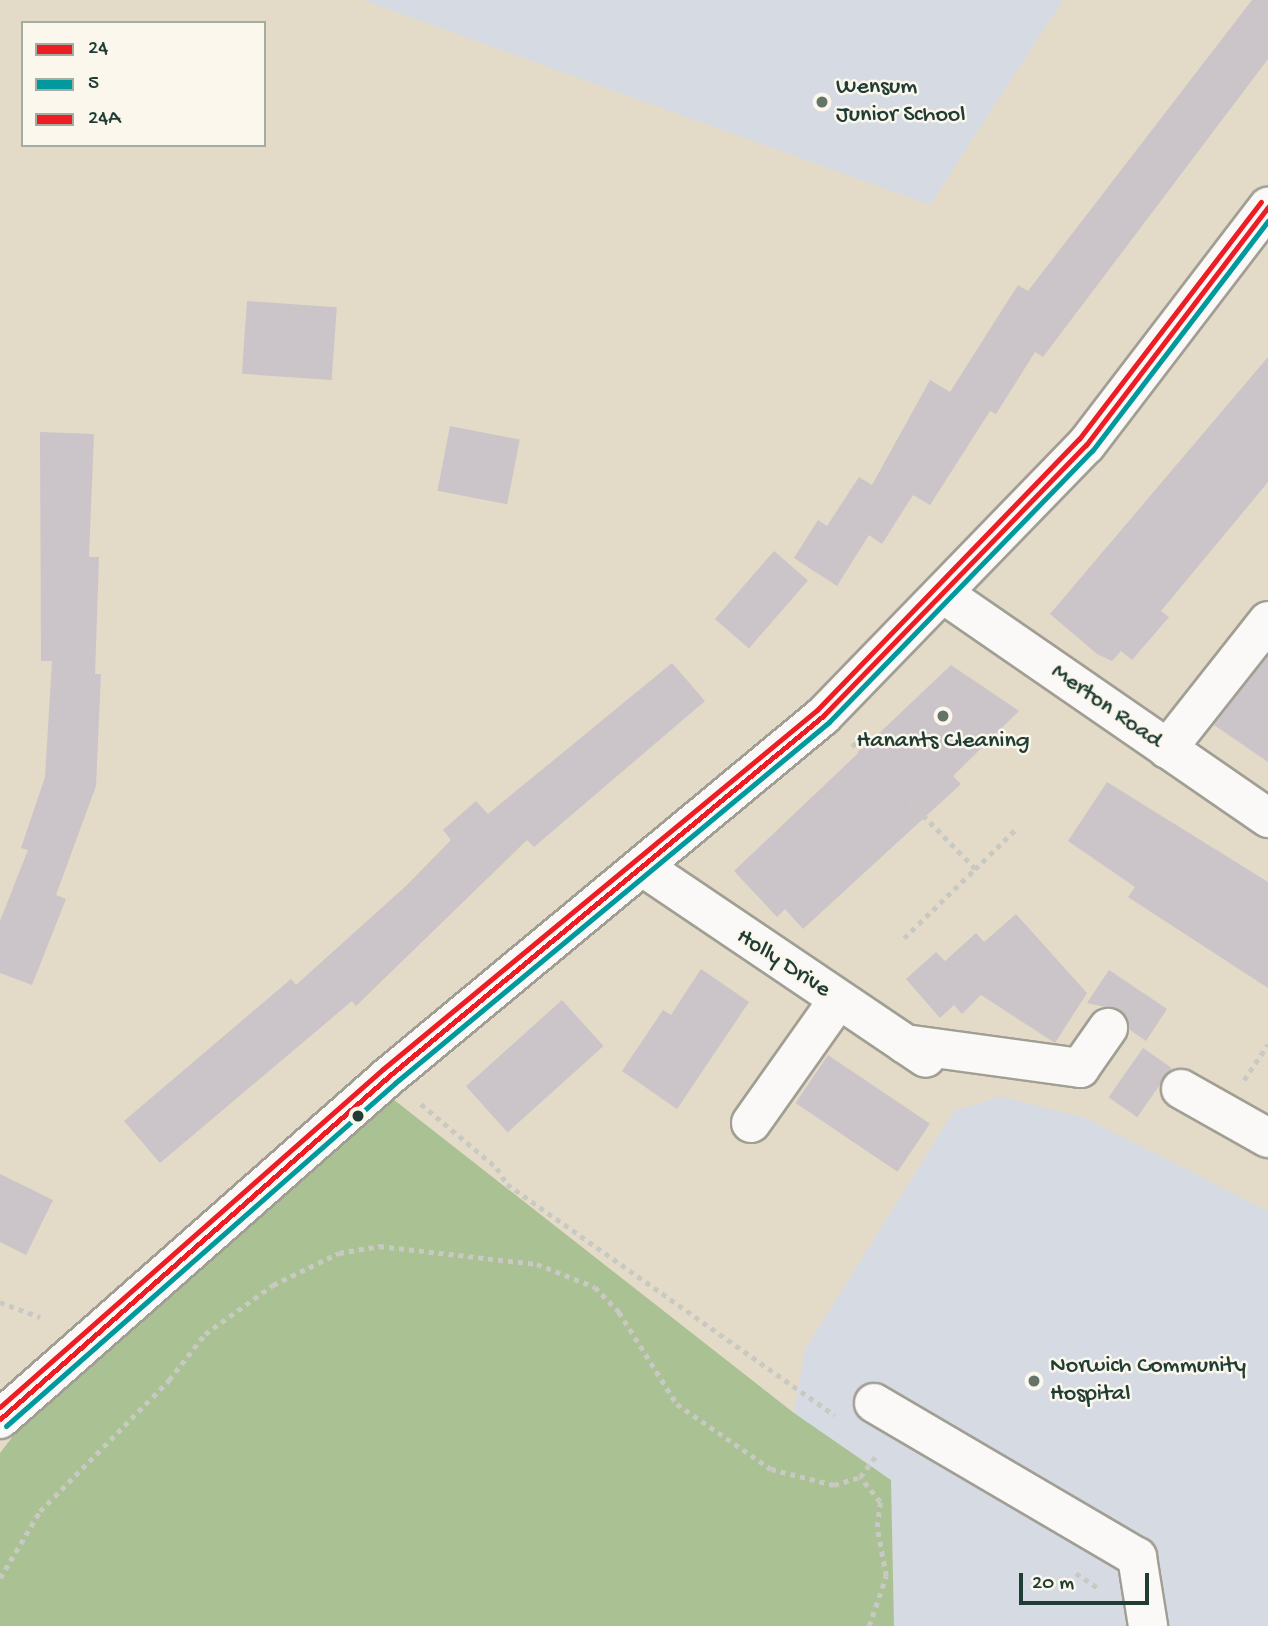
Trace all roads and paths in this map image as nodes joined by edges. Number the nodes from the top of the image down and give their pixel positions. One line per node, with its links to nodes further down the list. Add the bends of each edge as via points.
1 (1268, 209): 2 (main road, via 1086,446)
2 (945, 595): 4 (main road, Merton Road); 8 (main road, via 823,716)
3 (1268, 621): 4 (main road)
4 (1167, 749): 6 (main road, Merton Road)
5 (904, 796): 9 (path)
6 (1268, 818)
7 (1018, 827): 9 (path)
8 (643, 867): 11 (main road, Holly Drive); 13 (main road)
9 (975, 869): 10 (path)
10 (904, 938)
11 (838, 1000): 12 (main road, Holly Drive, via 915,1051 1080,1068); 15 (main road)
12 (1108, 1028)
13 (388, 1076): 19 (path, via 497,1168 507,1185); 20 (main road)
14 (1181, 1089): 16 (main road)
15 (751, 1123)
16 (1268, 1138)
17 (0, 1302): 18 (path)
18 (40, 1317)
19 (860, 1413): 25 (main road, via 1137,1557)
20 (0, 1419)
21 (873, 1441): 22 (path, via 883,1447)
22 (860, 1477): 23 (path, via 834,1485 771,1469 677,1404 619,1312 595,1287 537,1264 379,1246 340,1253 273,1284 205,1334 169,1380 40,1511); 24 (path, via 880,1502 886,1576)
23 (0, 1578)
24 (869, 1626)
25 (1148, 1626)

